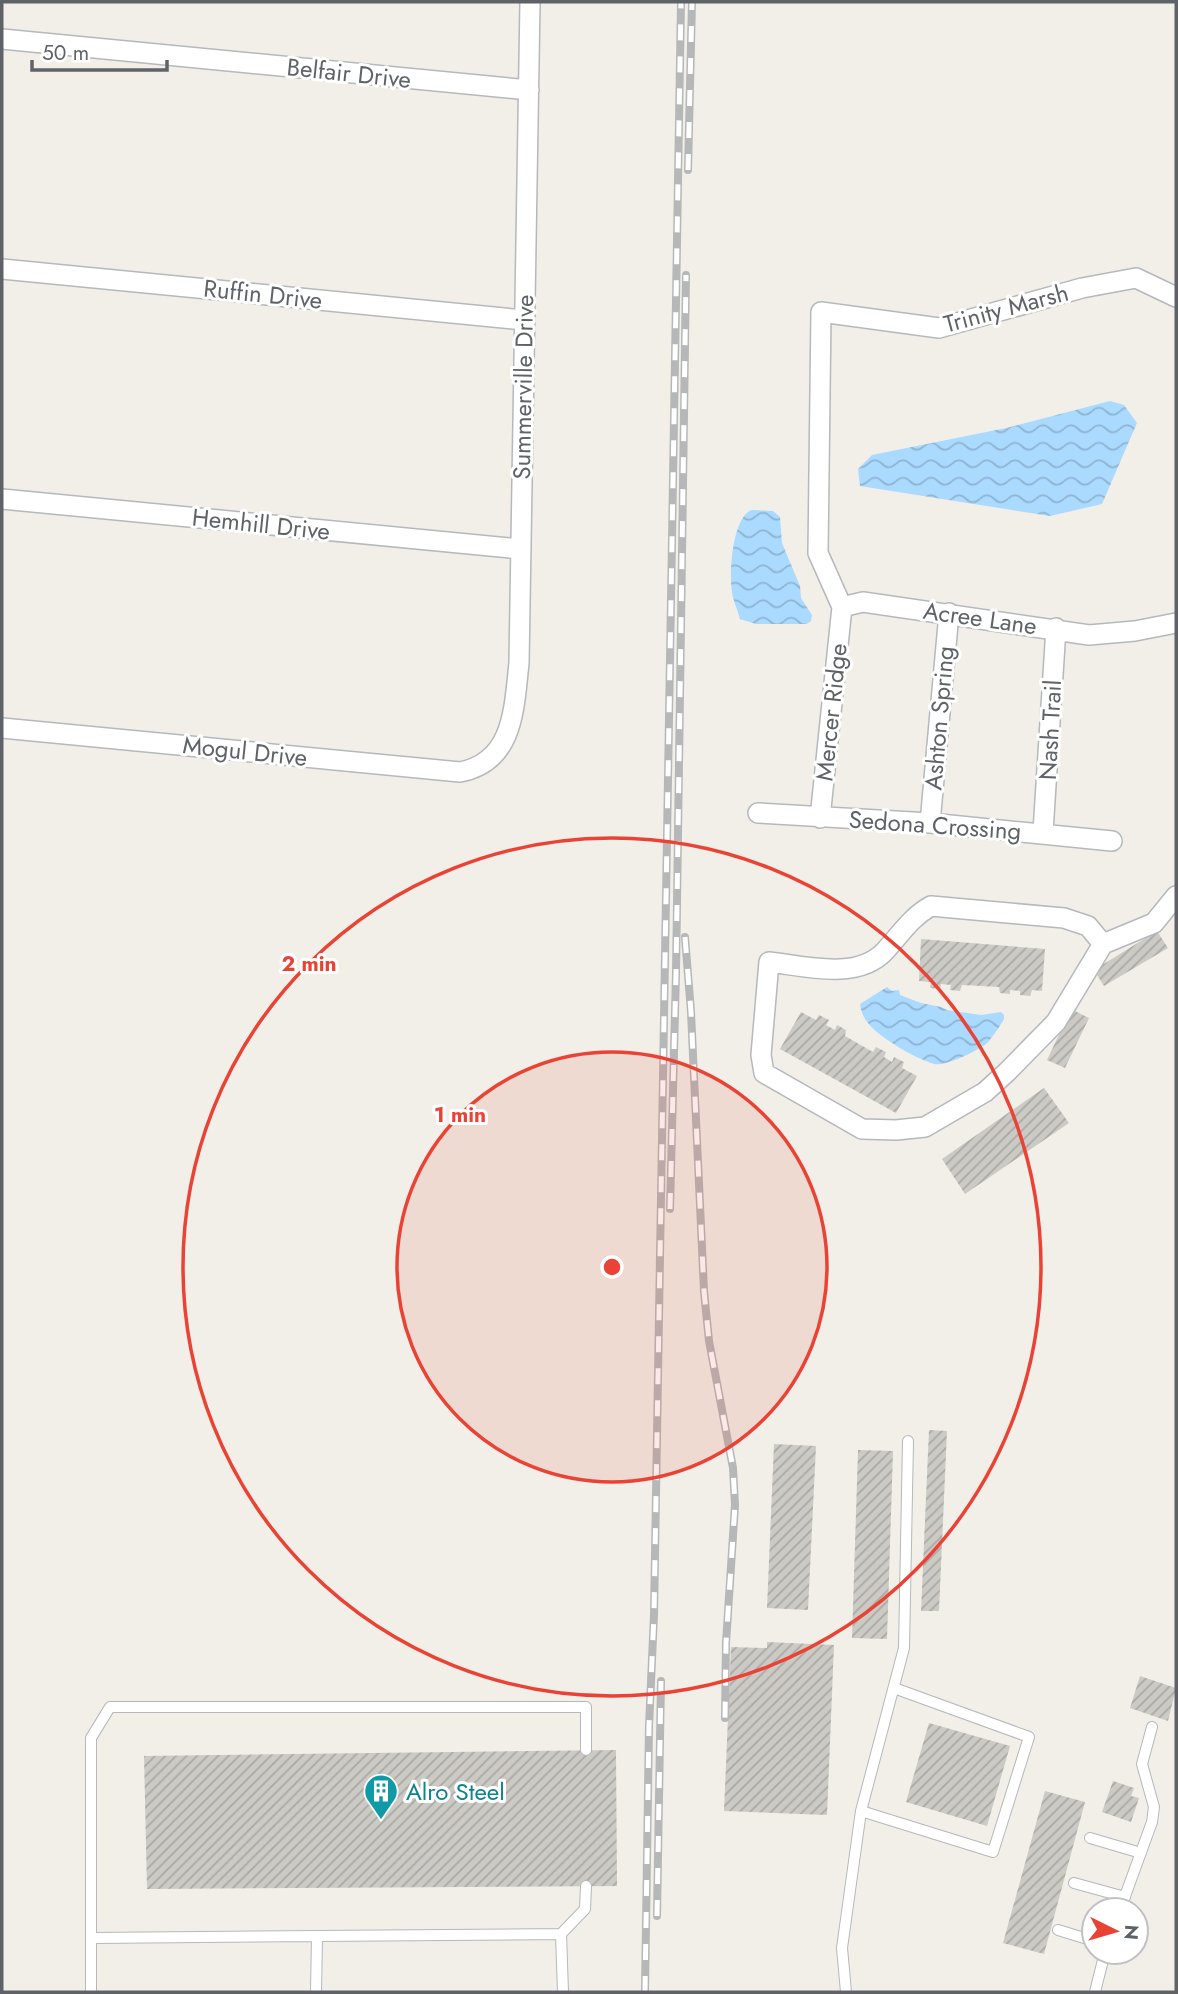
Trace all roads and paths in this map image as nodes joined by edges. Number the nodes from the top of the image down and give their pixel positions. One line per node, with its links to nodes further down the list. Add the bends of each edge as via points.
1 (530, 2): 3 (street, Summerville Drive)
2 (2, 39): 3 (street, Belfair Drive)
3 (529, 90): 6 (street, Summerville Drive)
4 (2, 269): 6 (street, Ruffin Drive)
5 (1176, 297): 9 (street, Trinity Marsh, via 1136,278 1082,288 939,328 821,312 818,553)
6 (524, 320): 8 (street, Summerville Drive)
7 (2, 499): 8 (street, Hemhill Drive)
8 (520, 549): 14 (street, Summerville Drive, via 519,663 513,714 498,751)
9 (842, 607): 10 (street, Acree Lane, via 863,602); 16 (street, Mercer Ridge)
10 (948, 613): 12 (street, Acree Lane); 17 (street, Ashton Spring)
11 (1176, 622): 12 (street, Acree Lane, via 1090,635)
12 (1056, 628): 18 (street, Nash Trail)
13 (2, 728): 14 (street, Mogul Drive, via 460,772)
14 (486, 764)
15 (758, 813): 16 (street, Sedona Crossing)
16 (820, 818): 17 (street, Sedona Crossing)
17 (929, 823): 18 (street, Sedona Crossing)
18 (1044, 832): 19 (street, Sedona Crossing)
19 (1111, 841)
20 (1176, 896): 21 (street)
21 (1170, 917): 22 (street)
22 (1103, 944): 22 (street, via 1088,926 1064,918 932,906 917,914 881,955 864,965 843,969 769,962 761,1055 764,1073 862,1129 925,1127 985,1092 1056,1022)
23 (908, 1441): 24 (lane, via 904,1648)
24 (894, 1688): 27 (lane); 27 (lane, via 1029,1737 993,1852)
25 (1152, 1727): 29 (lane, via 1142,1765 1153,1814)
26 (586, 1750): 37 (lane, via 586,1707 110,1707 91,1738)
27 (861, 1811): 43 (lane, via 842,1948)
28 (1090, 1838): 29 (lane)
29 (1141, 1853): 33 (lane)
30 (1074, 1883): 32 (lane)
31 (586, 1886): 35 (lane, via 585,1909)
32 (1121, 1896)
33 (1125, 1896)
34 (1058, 1930): 38 (lane)
35 (561, 1934): 36 (lane); 42 (lane)
36 (317, 1936): 37 (lane); 41 (lane)
37 (91, 1937): 40 (lane)
38 (1080, 1937)
39 (1101, 1966): 44 (lane)
40 (91, 1992)
41 (316, 1992)
42 (563, 1992)
43 (846, 1992)
44 (1094, 1992)

